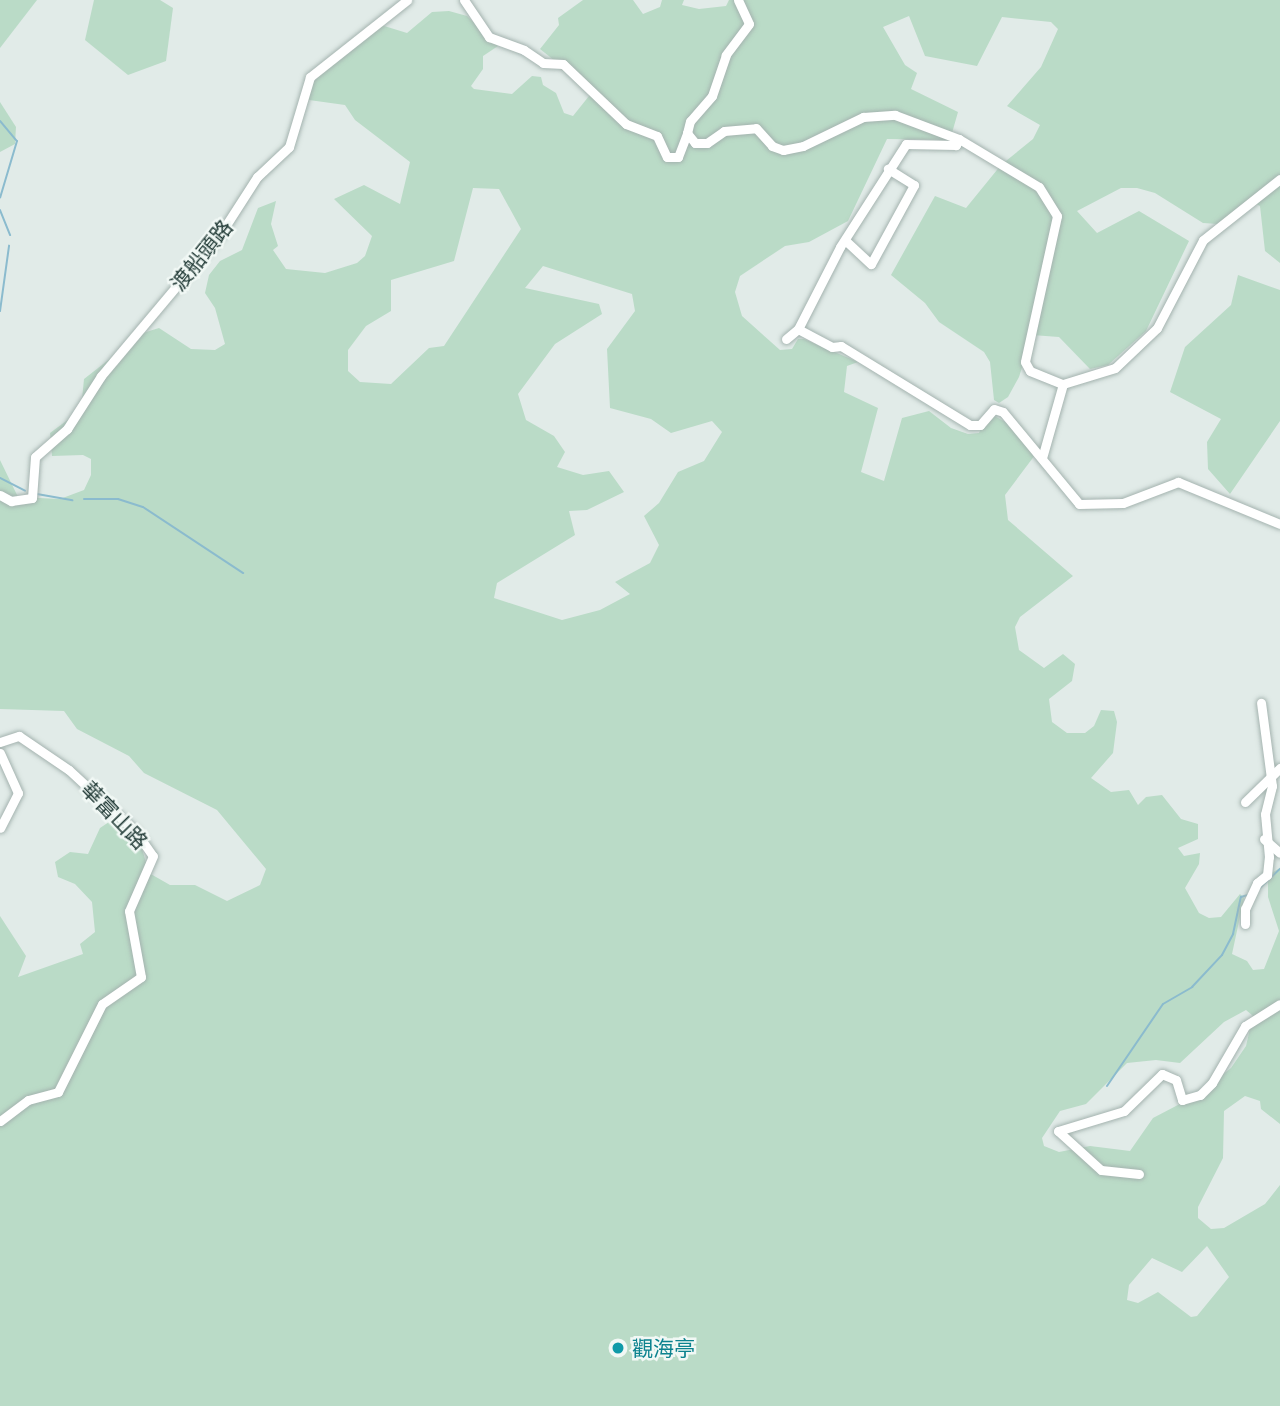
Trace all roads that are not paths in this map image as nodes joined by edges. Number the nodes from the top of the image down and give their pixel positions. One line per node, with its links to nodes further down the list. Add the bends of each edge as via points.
1 (407, 0): 13 (street, 渡船頭路, via 310,77 289,147 257,177 221,233 101,376 67,429 35,457 32,498 11,501)
2 (464, 0): 4 (street, via 498,44 524,50 544,64 563,64 626,124 657,136 667,158 678,156)
3 (738, 0): 4 (street, via 749,24 731,45 712,96 694,112)
4 (687, 133): 5 (street, via 701,144 724,131 756,128 772,146 783,150 803,146 845,123 880,114 895,115)
5 (959, 139): 6 (street, via 956,145 906,144); 11 (street, via 1039,187 1054,206 1057,216 1025,362 1030,371)
6 (888, 169): 8 (street); 8 (street, via 914,185 871,264)
7 (1280, 179): 11 (street, via 1203,240 1157,328 1115,368)
8 (846, 241): 9 (street)
9 (797, 329): 10 (street); 12 (street, via 832,347 841,346 970,425 980,425 994,410 1003,412)
10 (786, 339)
11 (1063, 384): 12 (street)
12 (1042, 458): 14 (street, via 1073,499 1087,507 1123,503 1178,482)
13 (0, 495)
14 (1280, 524)
15 (1261, 703): 19 (street)
16 (0, 742): 26 (street, 華富山路, via 19,736 69,770 136,832 153,856 129,911 141,977 102,1004 58,1092 28,1100)
17 (0, 753): 21 (street, via 18,793)
18 (1280, 768): 19 (street)
19 (1272, 776): 20 (street); 22 (street)
20 (1245, 802)
21 (0, 828)
22 (1264, 839): 23 (street); 24 (street, via 1267,875 1257,883 1245,909)
23 (1280, 853)
24 (1245, 923)
25 (1280, 1004): 27 (street, via 1245,1026 1200,1095 1182,1100 1176,1080 1162,1074 1124,1111 1058,1131 1101,1170)
26 (0, 1121)
27 (1139, 1174)

